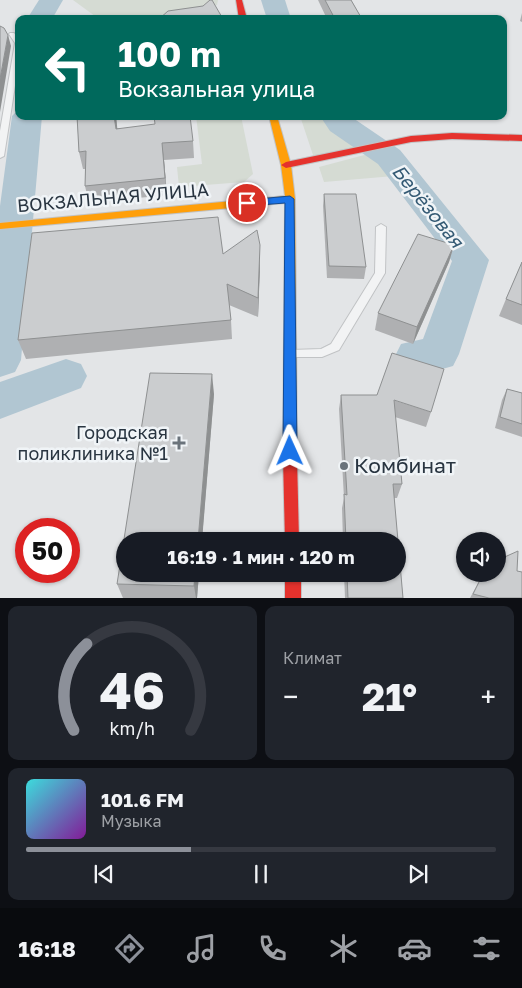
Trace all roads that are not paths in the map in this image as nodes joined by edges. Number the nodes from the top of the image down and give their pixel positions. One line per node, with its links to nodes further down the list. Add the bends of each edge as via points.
1 (238, 0): 2 (main road)
2 (242, 15)
3 (12, 34): 4 (lane)
4 (15, 38)
5 (15, 61): 8 (lane)
6 (274, 120): 9 (main road)
7 (522, 138): 9 (main road, via 429,137)
8 (0, 156)
9 (286, 165): 10 (main road)
10 (290, 199): 11 (main road, ВОКЗАЛЬНАЯ УЛИЦА); 13 (main road)
11 (0, 226)
12 (381, 227): 13 (lane, via 380,273 335,346 322,353)
13 (290, 354): 14 (main road)
14 (292, 532)
15 (292, 582): 16 (main road)
16 (293, 598)

